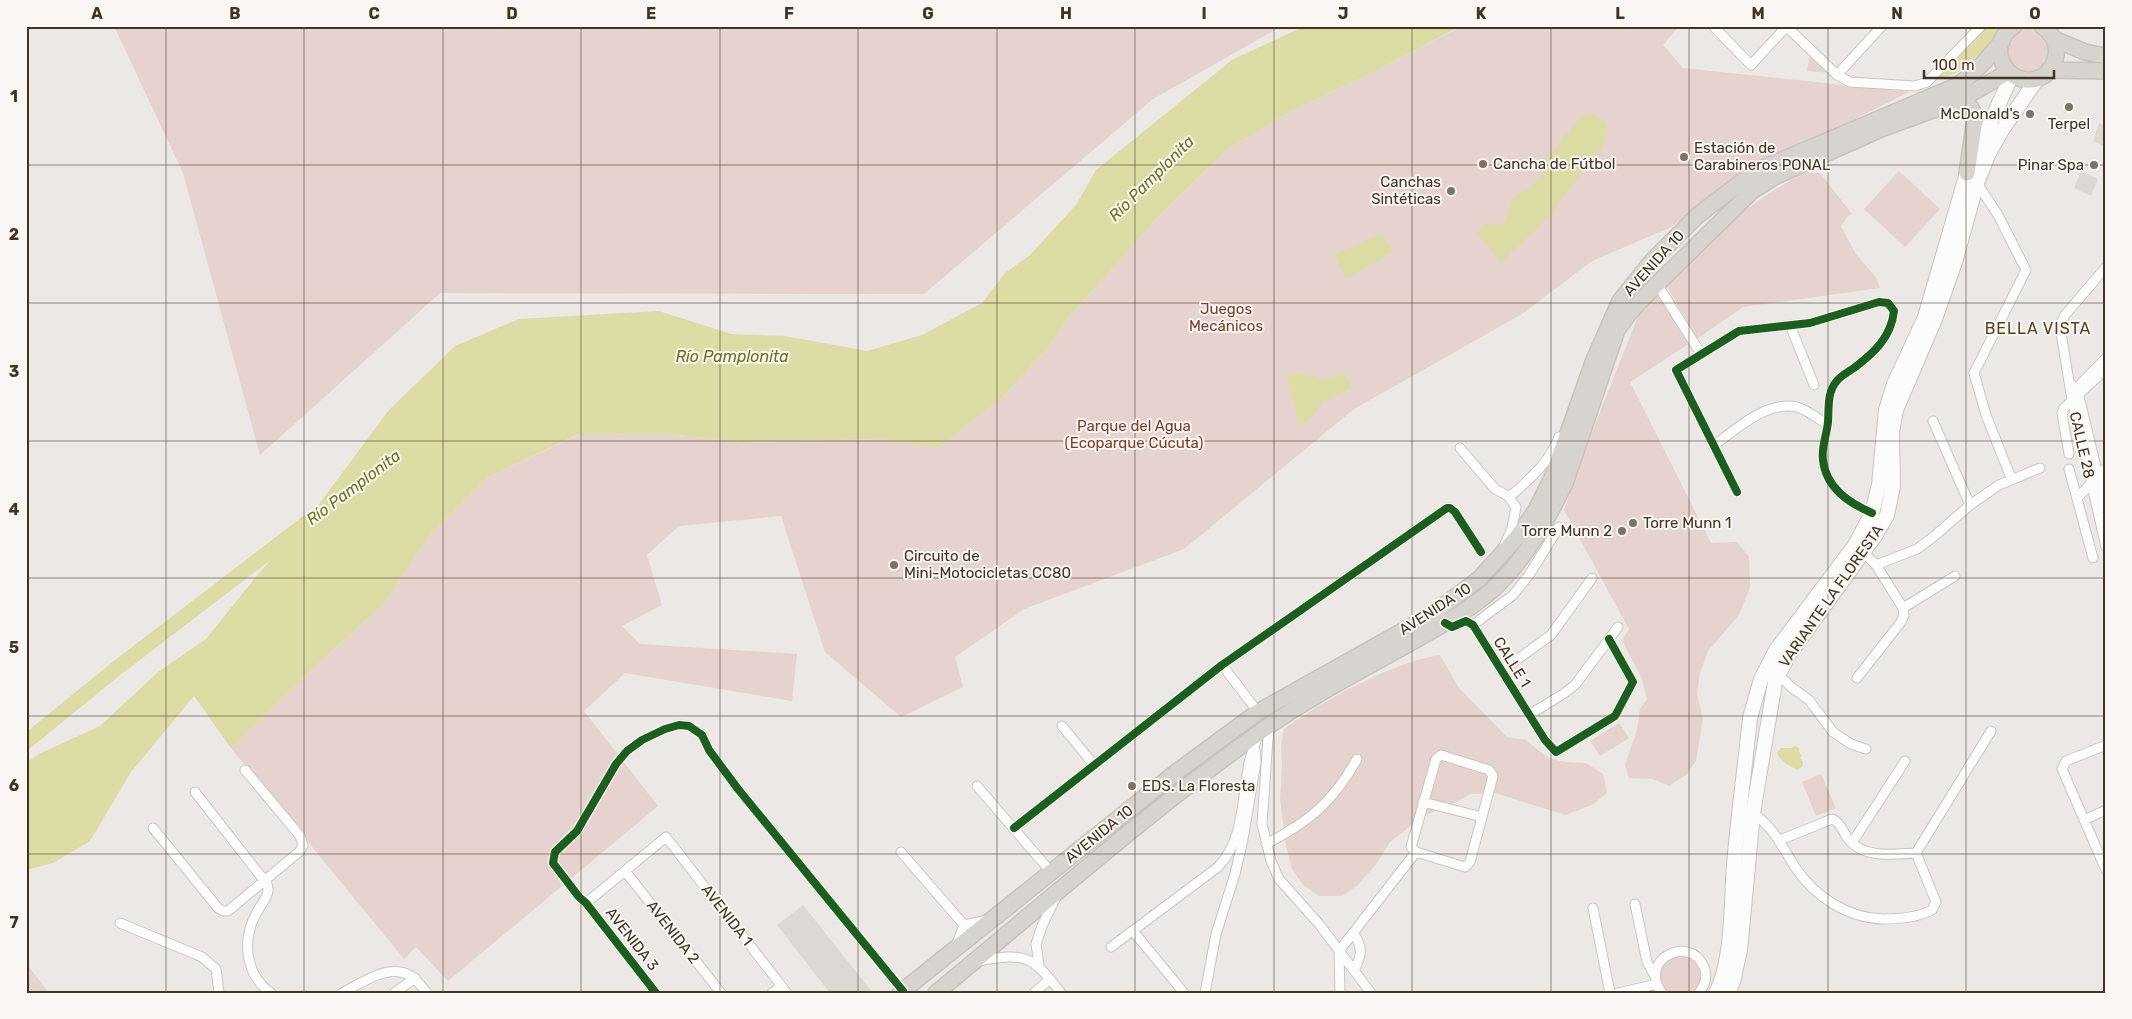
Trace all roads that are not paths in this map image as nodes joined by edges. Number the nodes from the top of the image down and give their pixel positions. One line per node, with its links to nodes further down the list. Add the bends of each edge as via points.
1 (1713, 26): 2 (street, via 1751,65)
2 (1787, 26): 13 (street)
3 (1882, 26): 13 (street)
4 (1981, 26): 13 (street, via 1921,85 1856,84)
5 (2047, 30): 7 (main road); 12 (main road, via 2056,55)
6 (2008, 31): 11 (main road, via 2000,57); 15 (main road, AVENIDA 10, via 1968,78)
7 (2085, 52): 8 (main road); 9 (main road, via 2076,61)
8 (2106, 56)
9 (2076, 71): 10 (main road); 12 (main road)
10 (2106, 72)
11 (2010, 73): 12 (main road, via 2026,80); 14 (main road, AVENIDA 10); 17 (main road, VARIANTE LA FLORESTA)
12 (2044, 74): 17 (main road, VARIANTE LA FLORESTA, via 2002,130)
13 (1841, 77)
14 (1960, 100): 15 (main road, AVENIDA 10); 17 (main road, via 1974,111 1976,120)
15 (1922, 108): 16 (main road, AVENIDA 10, via 1881,129)
16 (1793, 161): 19 (main road, AVENIDA 10, via 1752,191); 26 (main road, AVENIDA 10, via 1756,171 1698,215 1634,282 1614,314)
17 (1972, 178): 36 (street, via 1998,215 2026,270 1974,373); 43 (main road, VARIANTE LA FLORESTA, via 1925,317 1894,384 1886,410 1879,484); 46 (main road, VARIANTE LA FLORESTA, via 1955,262 1896,410 1892,432 1893,486 1886,515)
18 (2106, 267): 25 (street, via 2061,323)
19 (1657, 284): 21 (street); 54 (main road, AVENIDA 10, via 1617,330 1565,483 1544,524 1491,591)
20 (1790, 325): 21 (street, via 1739,331); 24 (street); 28 (street, via 1810,323 1879,302 1888,303 1894,311 1890,332 1883,341 1836,382 1829,395)
21 (1701, 354): 29 (street, via 1676,370)
22 (2106, 358): 25 (street, CALLE 28)
23 (2106, 369): 25 (street, CALLE 28)
24 (1814, 385)
25 (2074, 393): 31 (street, via 2061,418); 35 (street); 37 (street, CALLE 28)
26 (1579, 405): 39 (street, via 1568,414 1550,458); 49 (main road, AVENIDA 10, via 1552,478 1536,510)
27 (1933, 421): 41 (street)
28 (1828, 425): 29 (street, via 1797,407 1782,407 1750,420); 43 (street, via 1822,459 1828,479 1839,494)
29 (1713, 446): 38 (street)
30 (1460, 448): 39 (street, via 1495,489)
31 (2069, 454)
32 (2040, 468): 36 (street)
33 (2106, 468): 35 (street)
34 (2069, 469): 40 (street)
35 (2098, 476): 37 (street); 42 (street)
36 (2011, 478): 41 (street)
37 (2091, 483): 40 (street); 45 (street, CALLE 28)
38 (1737, 492)
39 (1508, 496): 49 (street, via 1516,507 1515,516)
40 (2077, 498): 48 (street)
41 (1970, 505): 50 (street, via 1917,548)
42 (2106, 509)
43 (1872, 513): 46 (main road, VARIANTE LA FLORESTA)
44 (1559, 527): 55 (street, via 1513,595)
45 (2106, 548)
46 (1859, 549): 50 (street); 60 (main road, VARIANTE LA FLORESTA); 84 (main road, VARIANTE LA FLORESTA, via 1776,650 1761,679 1750,718)
47 (1481, 552): 58 (street, via 1455,512 1447,508)
48 (2093, 558)
49 (1496, 562): 62 (main road, AVENIDA 10, via 1472,585 1431,614)
50 (1876, 565): 53 (street)
51 (1955, 576): 53 (street)
52 (1592, 578): 59 (street, via 1552,635)
53 (1903, 608): 61 (street, via 1901,622)
54 (1445, 623): 55 (street, via 1452,627 1466,621); 66 (main road, AVENIDA 10, via 1303,703)
55 (1473, 625): 59 (street, CALLE 1)
56 (1618, 627): 57 (street)
57 (1609, 639): 63 (street, via 1575,684); 63 (street, CALLE 1, via 1632,682 1615,716 1556,752)
58 (1222, 666): 62 (street); 73 (street)
59 (1501, 671): 63 (street, CALLE 1)
60 (1778, 674): 68 (street, via 1810,700 1833,732); 79 (main road, VARIANTE LA FLORESTA)
61 (1857, 678)
62 (1258, 712): 93 (main road, AVENIDA 10)
63 (1529, 715)
64 (1062, 726): 73 (street)
65 (1991, 731): 90 (street)
66 (1261, 735): 69 (main road, AVENIDA 10); 71 (street); 87 (street); 128 (street, via 1243,839 1216,934)
67 (2106, 746): 81 (street, via 2081,754 2062,766)
68 (1866, 750)
69 (1233, 752): 71 (street, via 1243,753); 95 (main road, AVENIDA 10)
70 (1357, 759): 87 (street, via 1341,786 1319,811)
71 (1250, 760): 103 (street, via 1238,834 1229,853 1218,867)
72 (1905, 761): 86 (street)
73 (1094, 765): 83 (street)
74 (245, 770): 94 (street, via 300,836 303,845)
75 (977, 786): 83 (street)
76 (195, 792): 94 (street)
77 (1424, 802): 80 (street); 80 (street, via 1436,758 1441,755 1492,773); 89 (street, via 1411,845)
78 (2106, 810): 81 (street)
79 (1753, 812): 84 (main road, VARIANTE LA FLORESTA); 85 (street)
80 (1482, 817): 89 (street, via 1467,866)
81 (2084, 820): 91 (street)
82 (153, 828): 94 (street, via 220,910 228,911)
83 (1014, 828): 93 (street)
84 (1744, 837): 135 (main road, VARIANTE LA FLORESTA, via 1727,954); 136 (main road, VARIANTE LA FLORESTA, via 1740,950)
85 (1780, 840): 86 (street, via 1832,819 1838,822); 90 (street, via 1795,868 1822,897 1859,916 1875,918 1908,917 1932,910 1936,902)
86 (1852, 843): 90 (street, via 1864,851 1879,854)
87 (1266, 844): 107 (street, via 1280,879)
88 (901, 852): 101 (street)
89 (1416, 852): 104 (street)
90 (1916, 853)
91 (2106, 870)
92 (625, 871): 96 (street); 114 (street, AVENIDA 1, via 666,837); 122 (street, AVENIDA 2)
93 (1051, 872): 99 (main road, AVENIDA 10)
94 (265, 881): 117 (street, via 268,894 250,925 247,949 254,973)
95 (1059, 892): 102 (main road, AVENIDA 10); 109 (street, via 1036,944)
96 (586, 903): 115 (street, AVENIDA 3, via 553,863 555,852 577,831 627,751 665,729 689,726 698,731 720,766); 121 (street, AVENIDA 3)
97 (1635, 904): 113 (street, via 1647,962)
98 (1593, 908): 131 (street)
99 (995, 917): 101 (main road, AVENIDA 10); 102 (main road)
100 (120, 924): 116 (street, via 202,957 216,969)
101 (971, 928): 105 (main road, via 987,937); 115 (main road, AVENIDA 10, via 954,950)
102 (1012, 930): 105 (main road, AVENIDA 10)
103 (1133, 931): 106 (street); 127 (street)
104 (1354, 934): 107 (street); 110 (street, via 1362,951)
105 (992, 947): 108 (main road, AVENIDA 10)
106 (1111, 947)
107 (1339, 951): 110 (street); 129 (street)
108 (974, 962): 109 (street, via 1020,956); 124 (main road, AVENIDA 10)
109 (1039, 965): 112 (street)
110 (1354, 970): 130 (street)
111 (415, 978): 118 (street, via 404,973 386,973); 119 (street); 120 (street)
112 (1050, 979): 125 (street); 126 (street)
113 (1656, 980): 132 (street); 133 (street); 134 (street, via 1656,968 1666,955 1690,952 1705,970 1705,982)
114 (784, 989): 123 (street)
115 (901, 992)
116 (219, 993)
117 (270, 993)
118 (342, 993)
119 (394, 993)
120 (427, 993)
121 (656, 993)
122 (721, 993)
123 (772, 993)
124 (936, 993)
125 (1034, 993)
126 (1061, 993)
127 (1184, 993)
128 (1205, 993)
129 (1340, 993)
130 (1371, 993)
131 (1610, 993)
132 (1618, 993)
133 (1662, 993)
134 (1699, 993)
135 (1716, 993)
136 (1728, 993)

